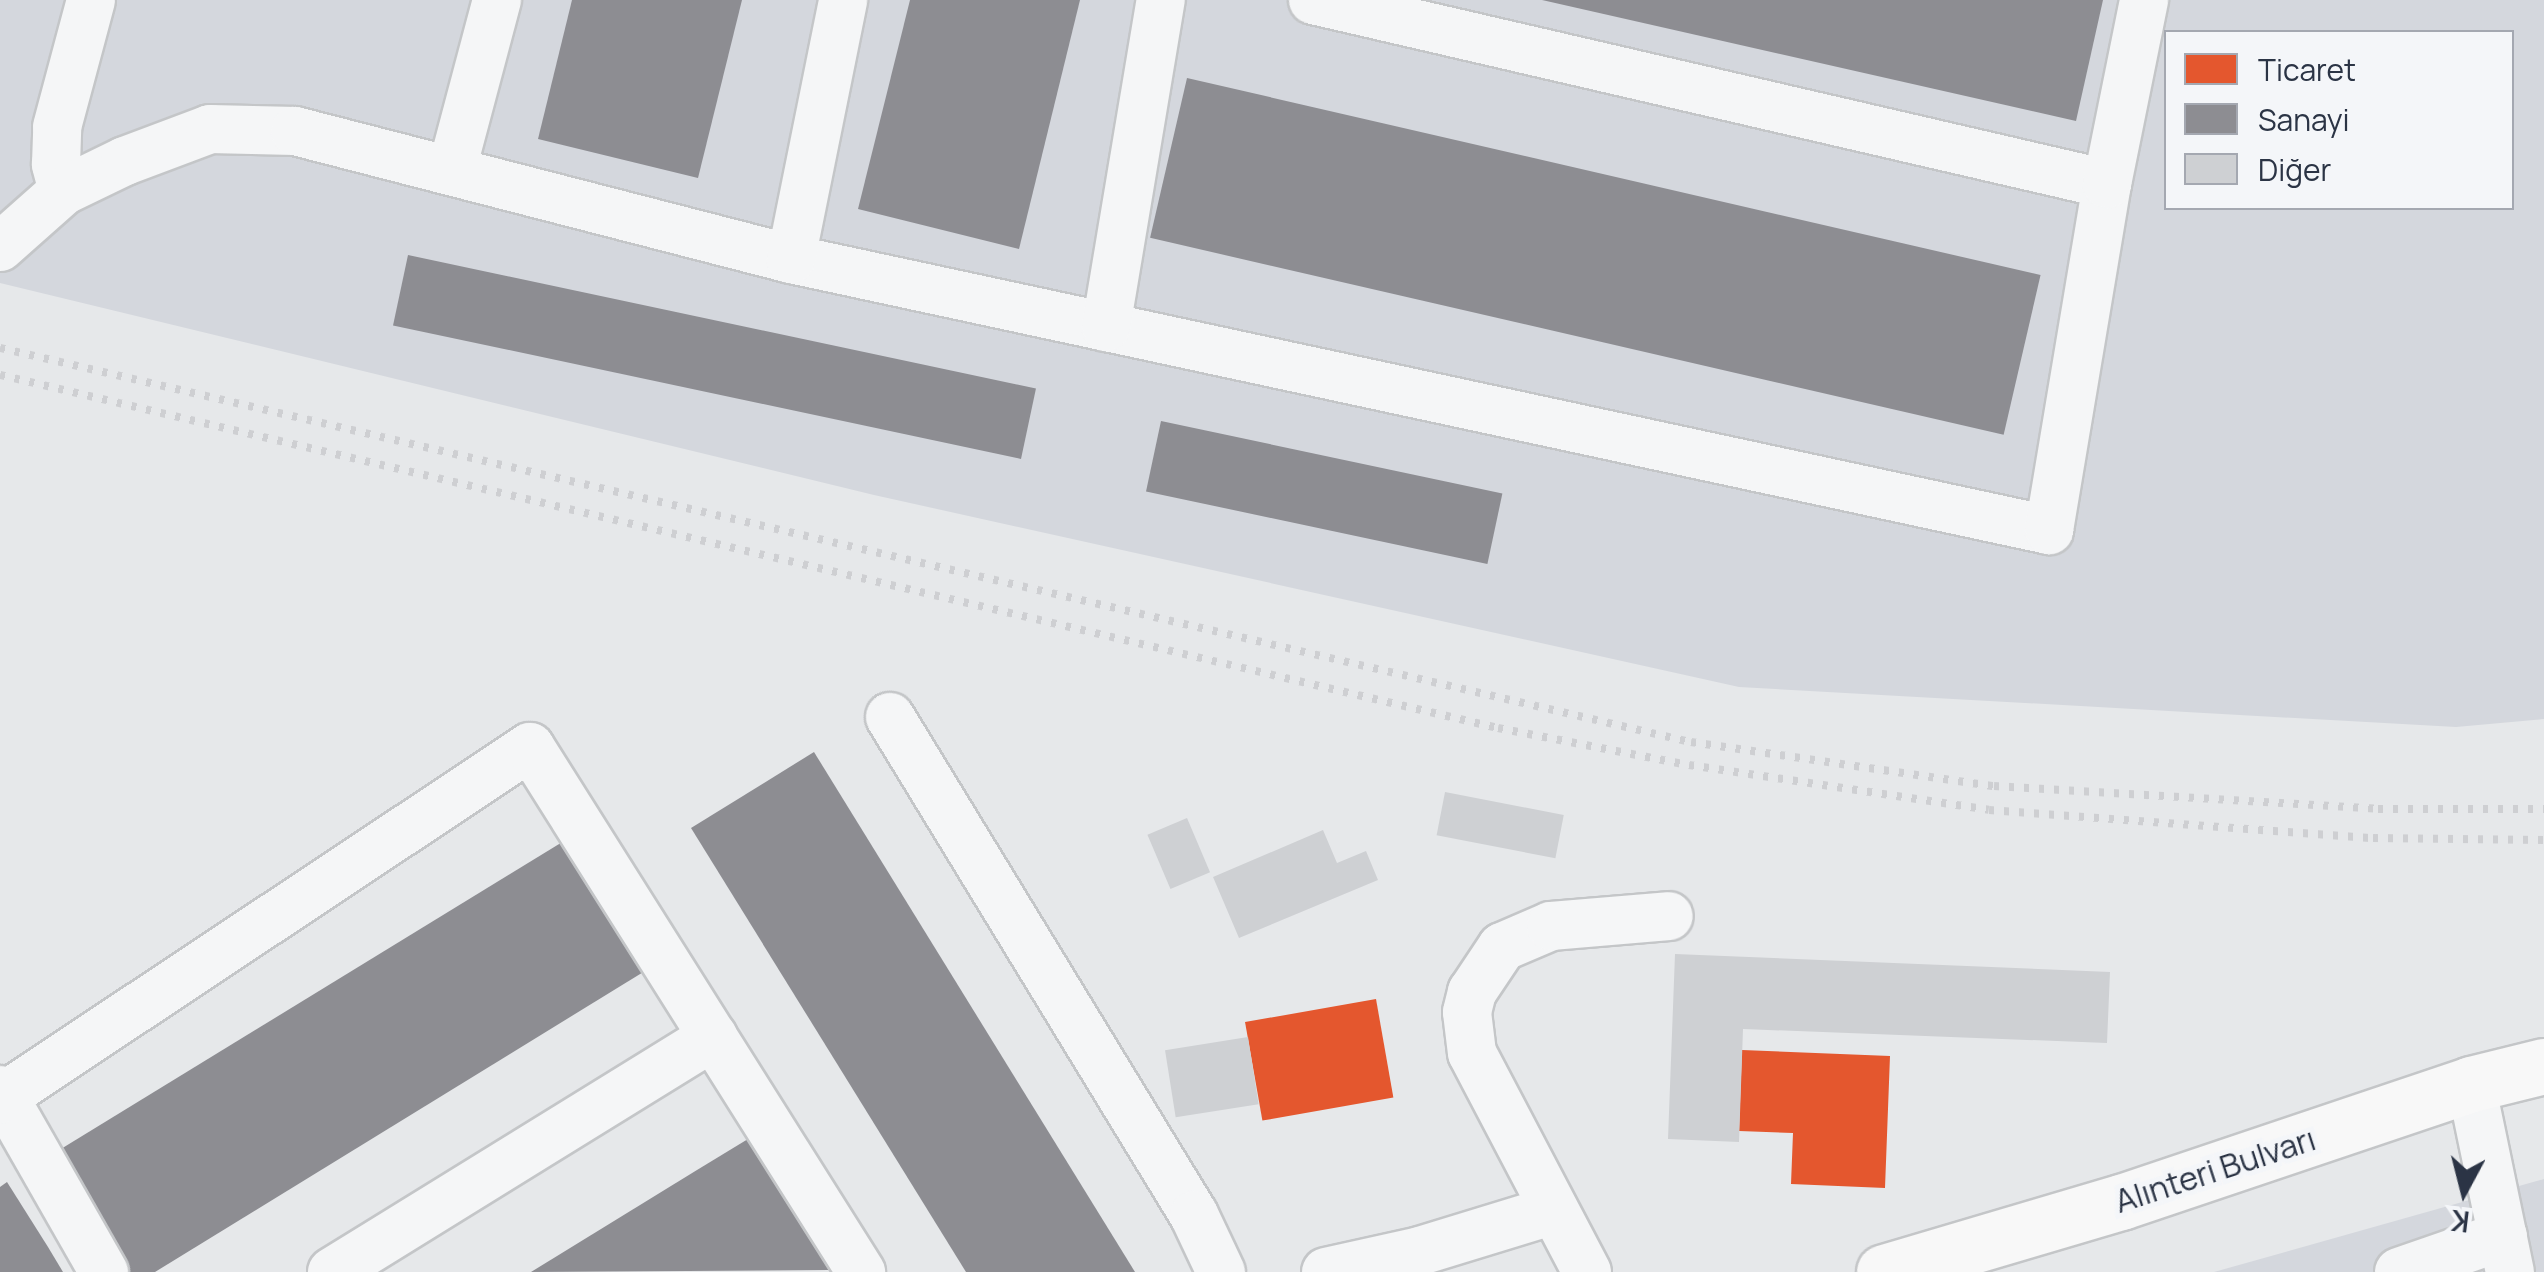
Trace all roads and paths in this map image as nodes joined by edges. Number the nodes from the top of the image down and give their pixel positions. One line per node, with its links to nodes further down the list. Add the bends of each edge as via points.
1 (91, 0): 9 (street, via 56,127)
2 (497, 0): 7 (street)
3 (843, 0): 11 (street)
4 (1161, 0): 12 (street)
5 (1313, 0): 8 (street)
6 (2144, 0): 8 (street)
7 (452, 169): 9 (street, via 329,137 210,128); 11 (street)
8 (2107, 184): 12 (street, via 2049,530)
9 (63, 191): 10 (street)
10 (0, 248)
11 (791, 258): 12 (street)
12 (1106, 327)
13 (890, 717): 24 (street, via 1194,1215)
14 (1668, 916): 19 (street, via 1552,926 1502,948 1472,992 1472,1053)
15 (712, 1036): 18 (street, via 530,747); 22 (street); 23 (street)
16 (2544, 1066): 17 (main road, Alınteri Bulvarı)
17 (2471, 1084): 20 (street); 27 (main road, Alınteri Bulvarı, via 2121,1202)
18 (1, 1095): 21 (street)
19 (1554, 1210): 25 (street); 26 (street)
20 (2507, 1254): 28 (street)
21 (104, 1272)
22 (332, 1272)
23 (861, 1272)
24 (1221, 1272)
25 (1326, 1272)
26 (1587, 1272)
27 (1884, 1272)
28 (2398, 1272)

